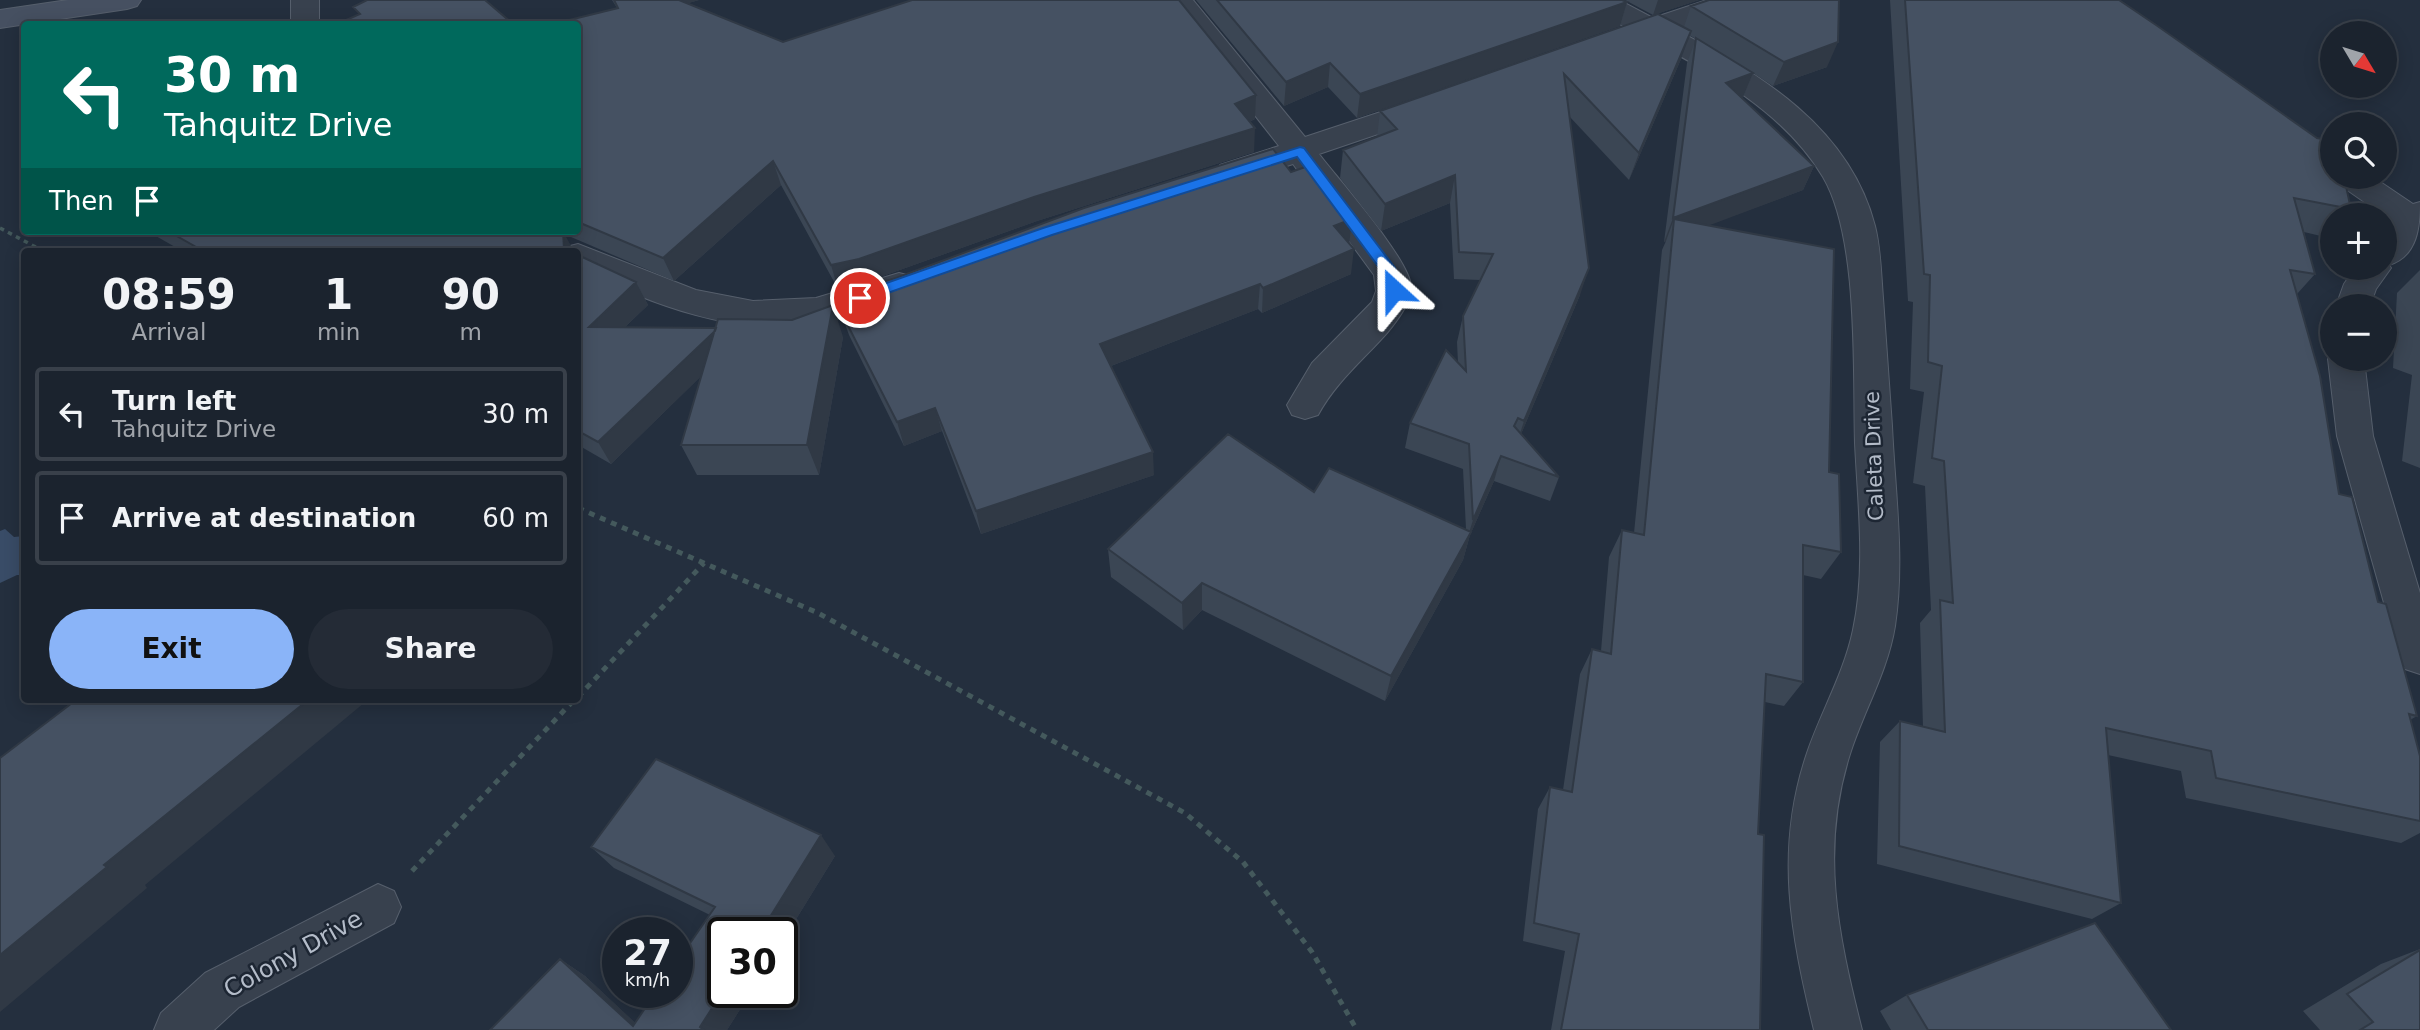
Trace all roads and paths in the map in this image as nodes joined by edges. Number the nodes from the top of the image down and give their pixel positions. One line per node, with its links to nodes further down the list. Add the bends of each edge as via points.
1 (127, 0): 6 (main road)
2 (305, 0): 7 (street)
3 (1178, 0): 11 (street)
4 (1597, 0): 8 (street, Caleta Drive)
5 (1735, 0): 8 (street)
6 (0, 19)
7 (305, 21)
8 (1653, 27): 9 (street); 30 (street, Caleta Drive, via 1731,71 1798,124 1832,167 1856,214 1862,243 1872,377 1879,595 1874,632 1824,769 1812,874 1816,940)
9 (1587, 50)
10 (1457, 96): 11 (street)
11 (1300, 151): 12 (street); 21 (street, via 1390,272 1394,290 1383,314 1313,385)
12 (1207, 181)
13 (2371, 189): 14 (street)
14 (2417, 217): 16 (street)
15 (0, 228): 17 (path)
16 (2397, 240)
17 (38, 248)
18 (581, 258): 19 (street, via 674,298 762,316 817,311)
19 (927, 275)
20 (2347, 371): 24 (street, via 2355,436)
21 (1306, 405)
22 (581, 509): 23 (path)
23 (704, 563): 25 (path); 29 (path, via 818,613 1185,813 1243,862 1312,952)
24 (2420, 656)
25 (581, 693)
26 (571, 703): 27 (path)
27 (378, 907): 28 (street, Colony Drive, via 222,990)
28 (178, 1030)
29 (1357, 1030)
30 (1838, 1030)

